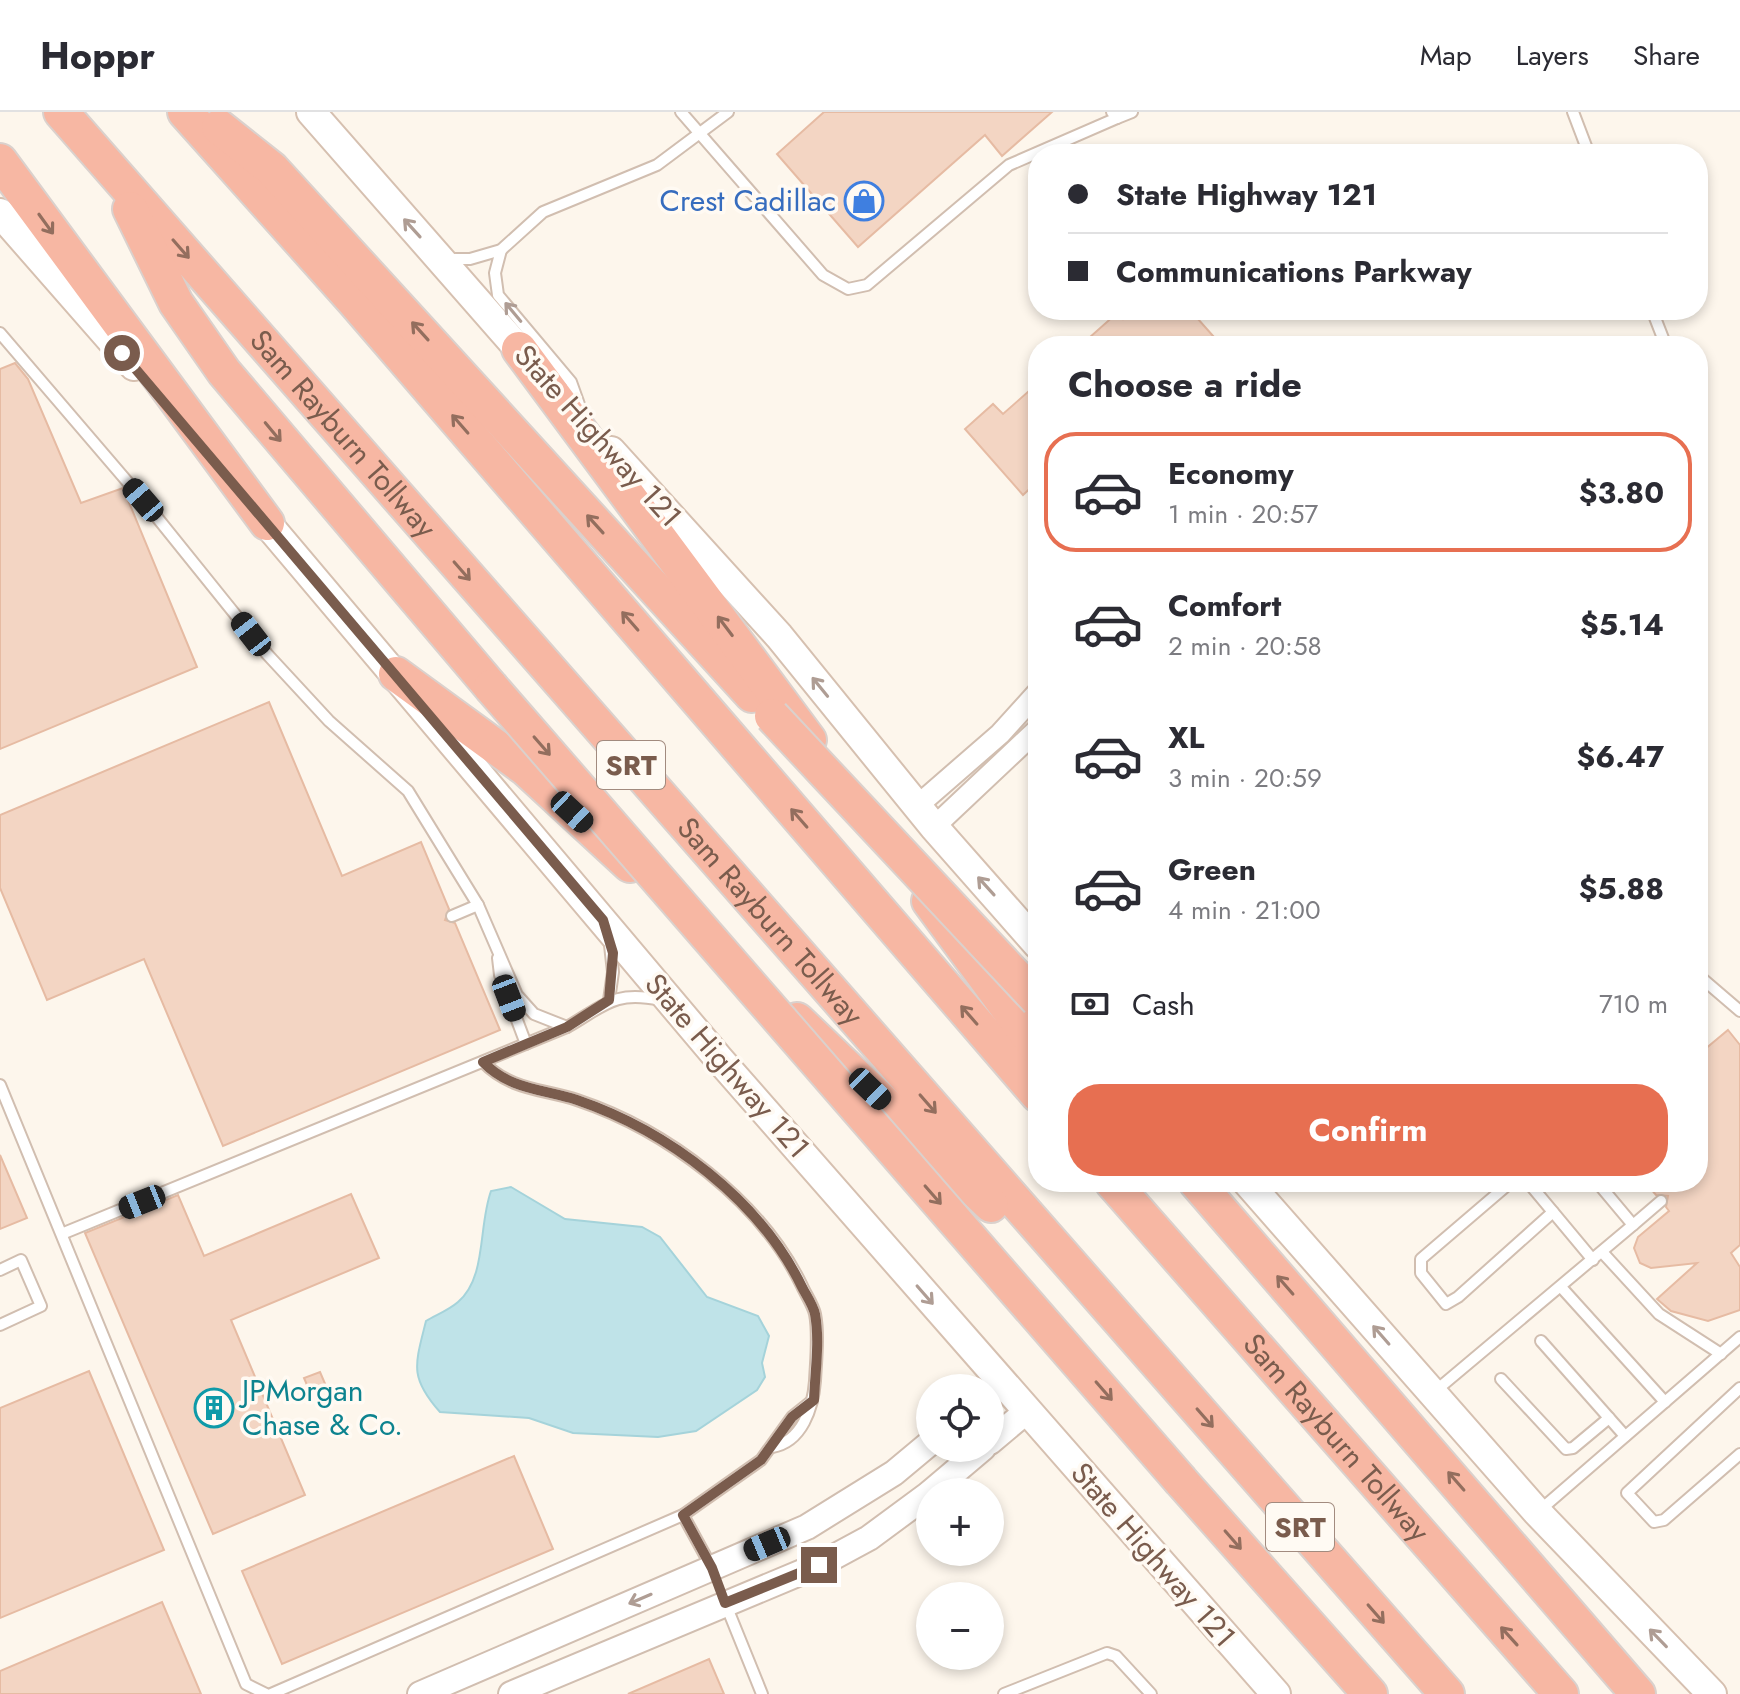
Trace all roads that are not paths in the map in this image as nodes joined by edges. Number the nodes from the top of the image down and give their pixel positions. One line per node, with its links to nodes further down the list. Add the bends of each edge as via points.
1 (61, 112): 15 (highway, Sam Rayburn Tollway / SRT)
2 (185, 112): 41 (highway, one-way to 2)
3 (200, 112): 33 (highway, one-way to 3, bridge, via 272,169)
4 (311, 112): 18 (main road, State Highway 121, one-way to 4)
5 (681, 112): 10 (lane)
6 (728, 112): 10 (lane)
7 (1132, 112): 9 (lane)
8 (1573, 112): 12 (lane)
9 (1114, 115): 11 (lane)
10 (701, 135): 13 (lane, via 823,275 848,289 867,285 1009,165); 17 (lane, via 657,165 543,212)
11 (1053, 144)
12 (1585, 144)
13 (1028, 156)
14 (0, 161): 22 (highway, one-way to 22)
15 (111, 169): 61 (highway, Sam Rayburn Tollway / SRT, one-way to 61); 82 (highway, one-way to 82, bridge, via 176,303 224,372 491,687)
16 (0, 213): 22 (main road, State Highway 121)
17 (501, 250): 18 (lane, via 458,260); 21 (lane, one-way to 17, via 571,382 498,295 495,273)
18 (438, 258): 20 (main road, State Highway 121)
19 (0, 333): 27 (lane, via 267,654 329,721 408,791)
20 (519, 349): 21 (main road, State Highway 121); 38 (highway, one-way to 20)
21 (585, 422): 26 (main road, State Highway 121, one-way to 21, via 779,636)
22 (267, 523): 23 (main road, State Highway 121)
23 (396, 674): 29 (main road, State Highway 121); 61 (highway, via 526,769)
24 (1028, 703): 26 (street)
25 (1028, 737): 26 (street)
26 (925, 817): 30 (main road, State Highway 121, one-way to 26)
27 (478, 905): 28 (lane); 31 (lane)
28 (452, 916)
29 (603, 920): 34 (lane, via 613,953); 35 (main road, State Highway 121)
30 (1028, 934)
31 (497, 948): 37 (lane, via 517,995 534,1014); 39 (lane, via 500,975)
32 (1708, 984): 36 (lane)
33 (1028, 989)
34 (609, 1000): 35 (lane, via 626,995); 37 (lane)
35 (671, 1002): 63 (main road, State Highway 121, one-way to 63)
36 (1740, 1011)
37 (567, 1027): 39 (lane)
38 (1028, 1036)
39 (526, 1044): 40 (lane)
40 (483, 1062): 53 (lane); 79 (lane, via 496,1076 531,1091 577,1100 671,1146 738,1197 789,1260 815,1313 814,1400 792,1417 761,1460)
41 (1028, 1083)
42 (0, 1085): 53 (lane)
43 (1121, 1192): 62 (highway, Sam Rayburn Tollway / SRT)
44 (1143, 1192): 62 (highway)
45 (1205, 1192): 95 (highway, one-way to 45)
46 (1256, 1192): 67 (main road, one-way to 46)
47 (1499, 1192): 51 (lane, via 1421,1259 1421,1273 1446,1304)
48 (1536, 1192): 51 (lane)
49 (1605, 1192): 52 (lane)
50 (1661, 1201): 52 (lane)
51 (1553, 1212): 54 (lane)
52 (1633, 1225): 54 (lane)
53 (64, 1233): 83 (lane)
54 (1598, 1256): 56 (lane); 60 (lane, via 1659,1314)
55 (0, 1270): 57 (lane, via 21,1260 41,1306)
56 (1561, 1287): 67 (lane); 68 (lane)
57 (0, 1325)
58 (1541, 1341): 70 (lane)
59 (1738, 1344): 60 (lane)
60 (1721, 1354): 68 (lane)
61 (1153, 1360): 93 (highway, Sam Rayburn Tollway / SRT, one-way to 93)
62 (1275, 1371): 94 (highway, Sam Rayburn Tollway / SRT, one-way to 62)
63 (984, 1374)
64 (1501, 1379): 70 (lane, via 1566,1449)
65 (1740, 1388): 74 (lane, via 1627,1493 1654,1522 1664,1520)
66 (1004, 1394): 69 (main road, State Highway 121)
67 (1432, 1394): 78 (main road)
68 (1665, 1402): 72 (lane)
69 (1027, 1411): 71 (street); 90 (main road, State Highway 121)
70 (1609, 1418): 72 (lane)
71 (1004, 1430)
72 (1625, 1436): 78 (lane)
73 (916, 1453): 80 (street, via 807,1527)
74 (1740, 1454)
75 (966, 1462): 76 (street)
76 (947, 1478)
77 (916, 1503): 81 (street, via 869,1538 819,1565)
78 (1537, 1512): 96 (main road, one-way to 78)
79 (683, 1515): 80 (lane); 84 (lane)
80 (712, 1568): 81 (street); 85 (street, one-way to 85)
81 (725, 1603): 86 (street); 87 (lane)
82 (1320, 1639): 91 (highway); 92 (highway)
83 (243, 1689): 84 (lane)
84 (268, 1694)
85 (420, 1694)
86 (511, 1694)
87 (762, 1694)
88 (1004, 1694): 89 (lane, via 1107,1653)
89 (1151, 1694)
90 (1276, 1694)
91 (1361, 1694)
92 (1370, 1694)
93 (1447, 1694)
94 (1561, 1694)
95 (1638, 1694)
96 (1712, 1694)

